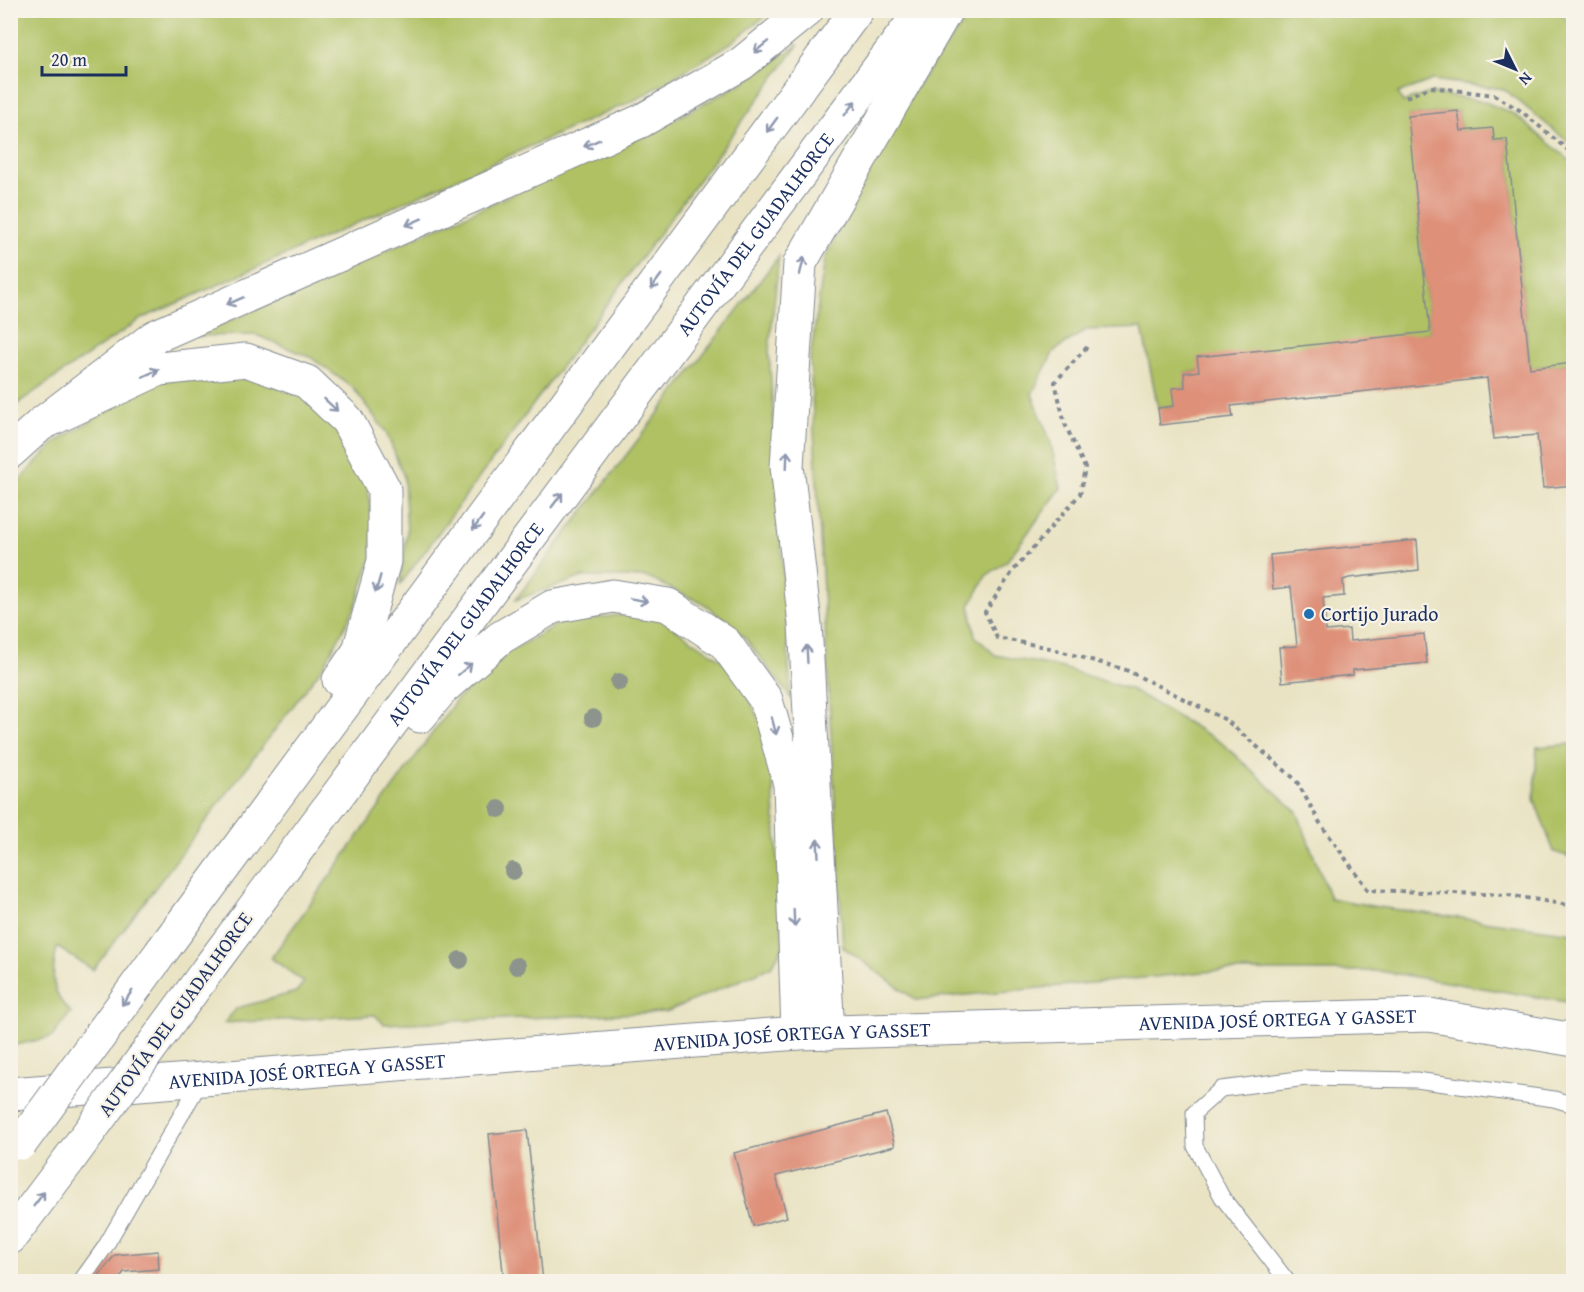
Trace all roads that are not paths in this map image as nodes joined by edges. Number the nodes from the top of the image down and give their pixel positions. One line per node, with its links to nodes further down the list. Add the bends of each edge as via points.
1 (807, 10): 5 (main road, one-way to 5, via 741,64 641,121 154,337)
2 (857, 10): 7 (main road, one-way to 7)
3 (922, 10): 8 (main road, AUTOVÍA DEL GUADALHORCE, one-way to 3)
4 (946, 10): 9 (main road, one-way to 4, via 805,624 786,466 800,263)
5 (40, 424): 6 (main road); 7 (main road, one-way to 7, via 159,369 246,360 307,382 347,420 384,489 384,561 359,651)
6 (10, 452)
7 (162, 951): 14 (main road, one-way to 14, bridge)
8 (208, 968): 9 (main road, one-way to 9, via 443,688 500,638 552,607 613,596 668,605 725,643 766,700 790,784); 15 (main road, AUTOVÍA DEL GUADALHORCE, one-way to 8, bridge)
9 (813, 1033): 10 (main road, AVENIDA JOSÉ ORTEGA Y GASSET, via 1429,1014); 11 (main road, AVENIDA JOSÉ ORTEGA Y GASSET)
10 (1574, 1040)
11 (202, 1079): 12 (main road, AVENIDA JOSÉ ORTEGA Y GASSET); 16 (lane, via 105,1247)
12 (10, 1094)
13 (1574, 1105): 17 (lane, via 1416,1080 1306,1078 1221,1089 1194,1113 1195,1146 1222,1197)
14 (16, 1150)
15 (10, 1238)
16 (80, 1281)
17 (1288, 1281)

